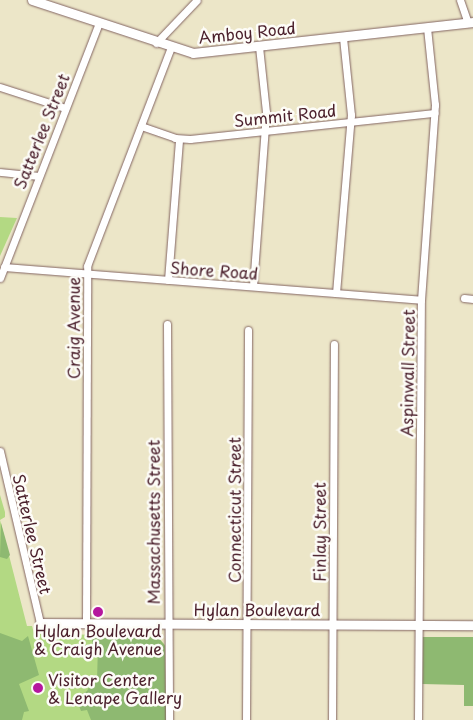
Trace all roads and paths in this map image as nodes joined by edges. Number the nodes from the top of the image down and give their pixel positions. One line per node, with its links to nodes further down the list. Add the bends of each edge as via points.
1 (32, 0): 5 (street, Amboy Road)
2 (197, 0): 8 (street)
3 (460, 0): 4 (street)
4 (470, 22): 6 (street, Amboy Road)
5 (99, 23): 8 (street, Amboy Road); 12 (street, Satterlee Street)
6 (427, 27): 7 (street, Amboy Road); 13 (street, Aspinwall Street)
7 (343, 37): 9 (street, Amboy Road); 14 (street)
8 (156, 43): 10 (street, Amboy Road)
9 (259, 46): 10 (street, Amboy Road, via 193,53); 16 (street, via 266,102)
10 (171, 48): 15 (street, Craig Avenue)
11 (0, 87): 12 (street)
12 (65, 108): 19 (street, Satterlee Street)
13 (435, 113): 14 (street, Summit Road); 28 (street, Aspinwall Street)
14 (351, 122): 16 (street, Summit Road); 25 (street)
15 (141, 126): 17 (street, Summit Road); 21 (street, Craig Avenue, via 90,254)
16 (264, 131): 17 (street, Summit Road); 24 (street)
17 (179, 139): 23 (street)
18 (0, 172): 19 (street)
19 (38, 176): 20 (street, Satterlee Street)
20 (4, 267): 21 (street, Shore Road); 22 (street, Satterlee Street)
21 (86, 274): 23 (street, Shore Road); 34 (street, Craig Avenue)
22 (0, 278)
23 (168, 280): 24 (street, Shore Road)
24 (253, 286): 25 (street, Shore Road)
25 (336, 293): 28 (street, Shore Road)
26 (464, 298): 27 (street)
27 (473, 299)
28 (421, 300): 38 (street, Aspinwall Street)
29 (167, 324): 35 (street, Massachusetts Street)
30 (248, 330): 36 (street, Connecticut Street)
31 (334, 344): 37 (street, Finlay Street)
32 (0, 451): 33 (street, Satterlee Street)
33 (40, 623): 34 (street, Hylan Boulevard)
34 (86, 624): 35 (street, Hylan Boulevard)
35 (168, 624): 36 (street, Hylan Boulevard); 40 (street, Massachusetts Street)
36 (247, 624): 37 (street, Hylan Boulevard); 41 (street, Connecticut Street)
37 (333, 624): 38 (street, Hylan Boulevard); 42 (street, Finlay Street)
38 (418, 625): 39 (street, Hylan Boulevard); 43 (street, Aspinwall Street)
39 (473, 625)
40 (169, 720)
41 (246, 720)
42 (332, 720)
43 (418, 720)

